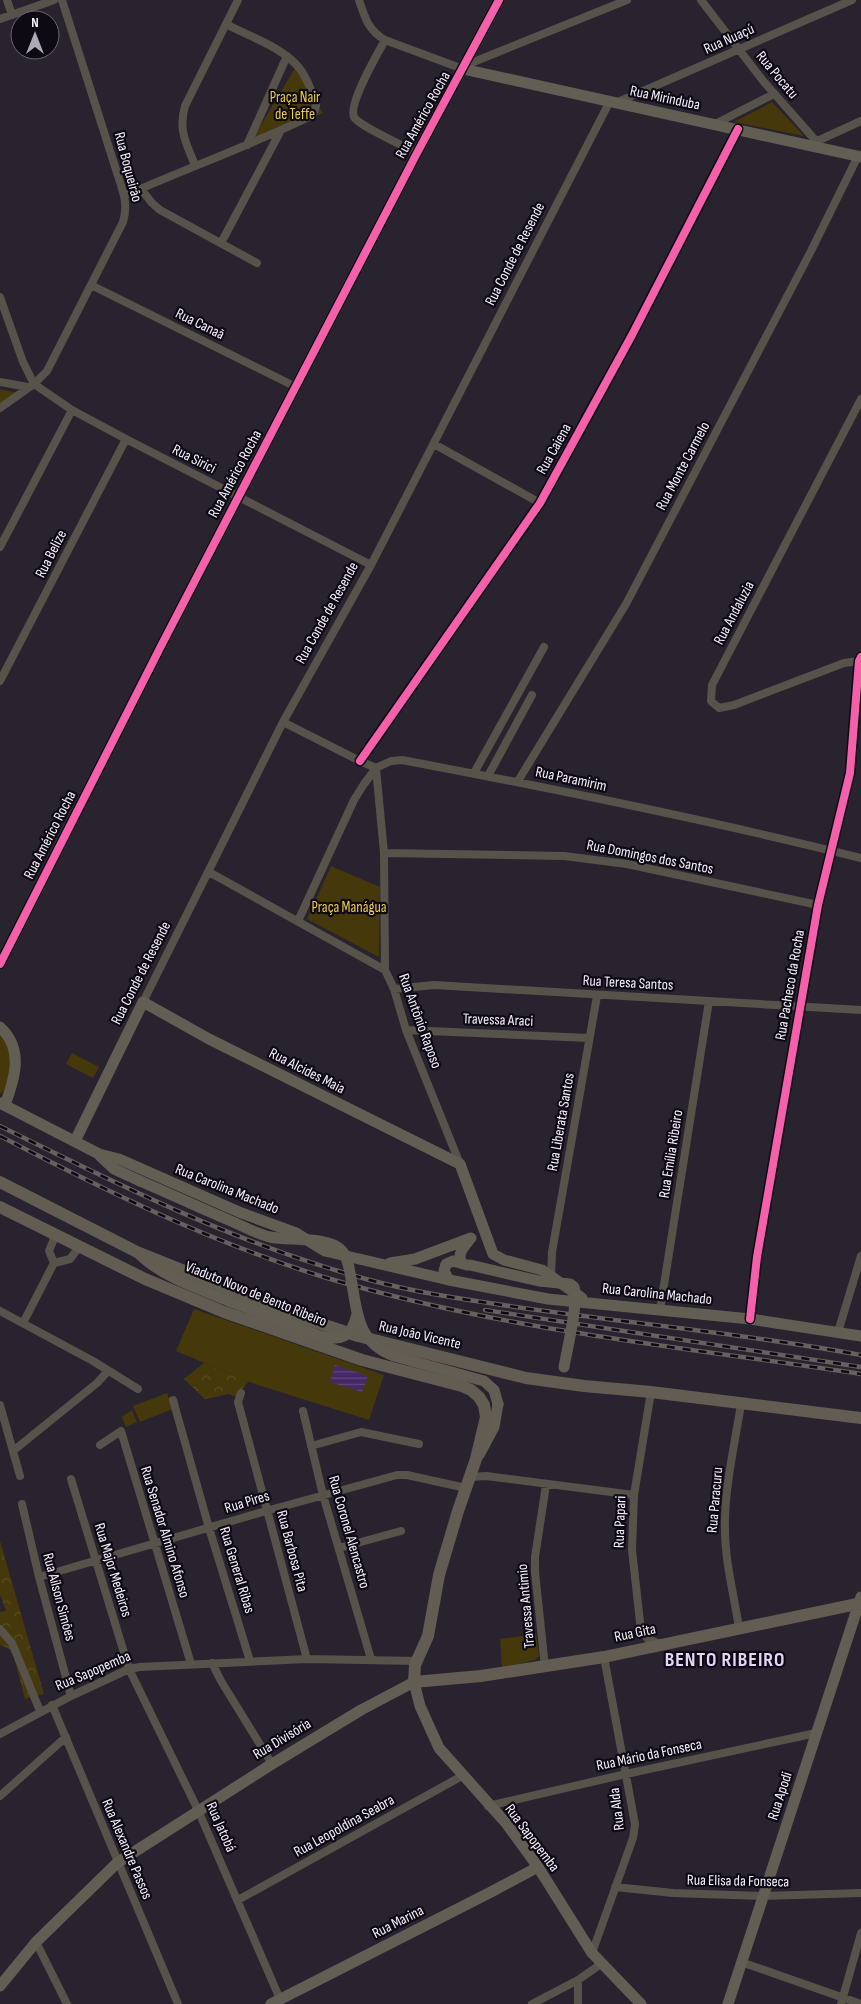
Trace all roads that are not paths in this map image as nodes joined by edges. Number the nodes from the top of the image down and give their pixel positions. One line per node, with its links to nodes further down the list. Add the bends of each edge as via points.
1 (54, 0): 9 (street)
2 (62, 0): 27 (street, Rua Boqueirão)
3 (238, 0): 10 (street)
4 (359, 0): 11 (street, via 368,25 374,34)
5 (499, 0): 14 (main road, Rua Américo Rocha)
6 (627, 0): 14 (street)
7 (701, 0): 12 (street, Rua Pocatu)
8 (852, 0): 12 (street, Rua Nuaçú)
9 (26, 10)
10 (226, 24): 13 (street); 25 (street, via 182,116 182,134)
11 (385, 40): 14 (street); 23 (street, via 356,100 354,117 362,125)
12 (739, 50): 15 (street, Rua Pocatu); 16 (street, Rua Nuaçú)
13 (287, 56): 20 (street, via 302,71 316,106 313,115); 22 (street)
14 (464, 67): 16 (main road, Rua Mirinduba); 23 (main road, Rua Américo Rocha)
15 (774, 94): 18 (street); 21 (street, Rua Pocatu)
16 (613, 102): 18 (main road, Rua Mirinduba); 39 (street, Rua Conde de Resende)
17 (861, 121): 21 (street)
18 (715, 124): 19 (main road, Rua Mirinduba)
19 (738, 129): 21 (main road, Rua Mirinduba); 41 (street, Rua Caiena, via 632,335)
20 (280, 132): 22 (street); 28 (street)
21 (813, 143): 24 (main road, Rua Mirinduba)
22 (247, 144): 25 (street)
23 (418, 153): 34 (main road, Rua Américo Rocha)
24 (859, 156): 53 (street, Rua Monte Carmelo, via 626,604)
25 (195, 165): 26 (street)
26 (141, 189): 27 (street); 28 (street, via 160,210)
27 (124, 196): 30 (street, Rua Boqueirão, via 123,222)
28 (221, 243): 29 (street)
29 (257, 263)
30 (91, 285): 33 (street, Rua Boqueirão, via 54,360); 34 (street, Rua Canaã)
31 (0, 297): 33 (street)
32 (0, 382): 33 (street)
33 (31, 386): 36 (street); 37 (street, Rua Sirici)
34 (296, 387): 40 (main road, Rua Américo Rocha)
35 (861, 399): 45 (street, Rua Andaluzia, via 712,685 711,701 719,708 734,705 844,662)
36 (0, 408)
37 (72, 410): 38 (street, Rua Sirici); 42 (street)
38 (126, 439): 40 (street, Rua Sirici); 46 (street, Rua Belize)
39 (434, 444): 41 (street); 43 (street, Rua Conde de Resende)
40 (240, 497): 43 (street, Rua Sirici); 60 (main road, Rua Américo Rocha)
41 (540, 503): 49 (street, Rua Caiena)
42 (0, 547)
43 (371, 565): 48 (street, Rua Conde de Resende)
44 (544, 647): 51 (street)
45 (860, 660): 54 (street, Rua Pacheco da Rocha, via 850,773)
46 (0, 681)
47 (532, 695): 52 (street)
48 (283, 722): 49 (street); 57 (street, Rua Conde de Resende)
49 (360, 761): 50 (street)
50 (376, 768): 51 (street, Rua Paramirim, via 390,761 402,760); 55 (street); 59 (street, via 354,800)
51 (474, 773): 52 (street, Rua Paramirim)
52 (488, 776): 53 (street, Rua Paramirim)
53 (518, 782): 54 (street, Rua Paramirim)
54 (830, 850): 56 (street, Rua Paramirim); 58 (street, Rua Pacheco da Rocha)
55 (384, 853): 58 (street, Rua Domingos dos Santos, via 564,856 627,864); 61 (street)
56 (861, 858)
57 (209, 872): 59 (street, Rua Antônio Raposo); 65 (street, Rua Conde de Resende)
58 (818, 905): 66 (street, Rua Pacheco da Rocha)
59 (298, 921): 61 (street, Rua Antônio Raposo)
60 (0, 964)
61 (386, 970): 62 (street, Rua Antônio Raposo)
62 (394, 989): 63 (street, Rua Teresa Santos, via 434,985); 69 (street, Rua Antônio Raposo)
63 (597, 996): 64 (street, Rua Teresa Santos); 70 (street, Rua Liberata Santos)
64 (709, 1001): 66 (street, Rua Teresa Santos); 91 (street, Rua Emília Ribeiro)
65 (143, 1002): 72 (main road, Rua Conde de Resende); 74 (main road, Rua Alcides Maia, via 209,1039)
66 (800, 1006): 67 (street, Rua Teresa Santos); 95 (street, Rua Pacheco da Rocha)
67 (861, 1010)
68 (0, 1026): 71 (main road, via 14,1048 16,1060 13,1082)
69 (406, 1030): 70 (street, Travessa Araci); 74 (street, Rua Antônio Raposo)
70 (589, 1038): 82 (street, Rua Liberata Santos)
71 (3, 1104): 72 (main road, Rua Carolina Machado)
72 (75, 1141): 73 (main road, Rua Carolina Machado)
73 (99, 1154): 85 (main road, Rua Carolina Machado, via 119,1159 247,1215 290,1230 325,1250); 93 (main road, bridge, via 114,1169 265,1235 336,1246 348,1262)
74 (460, 1164): 77 (main road, Rua Antônio Raposo)
75 (0, 1182): 81 (main road, Rua João Vicente)
76 (0, 1207): 78 (main road)
77 (477, 1214): 79 (main road); 87 (main road, Rua Antônio Raposo, via 495,1256)
78 (56, 1234): 80 (main road); 84 (street, via 50,1252)
79 (472, 1238): 85 (main road, via 415,1259); 86 (main road, via 460,1254 460,1259)
80 (80, 1246): 84 (street, via 68,1260); 98 (main road, via 145,1279)
81 (137, 1252): 93 (main road, Viaduto Novo de Bento Ribeiro, bridge, via 171,1277 312,1334 341,1338 349,1333); 94 (main road, Rua João Vicente)
82 (552, 1252): 87 (street, via 546,1262); 88 (street, Rua Liberata Santos)
83 (861, 1256): 97 (street)
84 (54, 1263): 96 (street)
85 (382, 1264): 89 (main road, Rua Carolina Machado)
86 (466, 1264): 89 (main road, via 451,1261 445,1265); 101 (main road, bridge, via 574,1287 576,1292)
87 (536, 1267): 88 (main road, Rua Antônio Raposo)
88 (551, 1277): 90 (main road, Rua Antônio Raposo)
89 (449, 1280): 90 (main road, Rua Carolina Machado, via 548,1299)
90 (592, 1303): 91 (main road, Rua Carolina Machado)
91 (660, 1310): 95 (main road, Rua Carolina Machado)
92 (0, 1311): 96 (street)
93 (357, 1314): 114 (main road, bridge, via 365,1335 382,1351 479,1379 494,1390 498,1404 494,1427)
94 (294, 1315): 98 (main road, via 298,1327); 101 (main road, Rua João Vicente, via 380,1342 526,1378)
95 (750, 1319): 97 (main road, Rua Carolina Machado)
96 (23, 1323): 100 (street, via 93,1360)
97 (838, 1332): 99 (main road, Rua Carolina Machado)
98 (288, 1336): 114 (main road, via 466,1388 479,1396 486,1417)
99 (861, 1336)
100 (108, 1372): 102 (street); 113 (street)
101 (561, 1383): 103 (main road, Rua João Vicente)
102 (138, 1389)
103 (651, 1392): 106 (main road, Rua João Vicente); 120 (street, Rua Papari)
104 (241, 1393): 122 (street, Rua Barbosa Pita, via 238,1402)
105 (173, 1400): 123 (street, Rua General Ribas)
106 (741, 1404): 109 (main road, Rua João Vicente); 131 (street, Rua Paracuru, via 724,1528)
107 (0, 1406): 113 (street)
108 (303, 1411): 112 (street, Rua Coronel Alencastro)
109 (861, 1418)
110 (419, 1444): 112 (street, via 361,1432)
111 (100, 1445): 125 (street, Rua Senador Almino Afonso, via 121,1431)
112 (311, 1446): 119 (street, Rua Coronel Alencastro)
113 (13, 1451): 115 (street)
114 (476, 1459): 117 (main road)
115 (20, 1476)
116 (71, 1478): 127 (street, Rua Major Medeiros)
117 (468, 1482): 118 (street, Rua Pires, via 486,1476); 119 (street, Rua Pires, via 402,1475); 137 (main road, via 439,1575 428,1636)
118 (546, 1484): 120 (street, Rua Pires); 140 (street, Travessa Antimio, via 535,1558)
119 (323, 1495): 122 (street, Rua Pires); 126 (street, Rua Coronel Alencastro)
120 (634, 1495): 132 (street, Rua Papari, via 632,1550 641,1631 648,1639)
121 (22, 1504): 128 (street, Rua Aílson Simões)
122 (266, 1510): 123 (street, Rua Pires); 134 (street, Rua Barbosa Pita)
123 (209, 1528): 125 (street, Rua Pires); 136 (street, Rua General Ribas)
124 (401, 1531): 126 (street)
125 (155, 1544): 127 (street, Rua Pires); 139 (street, Rua Senador Almino Afonso)
126 (339, 1548): 135 (street, Rua Coronel Alencastro)
127 (96, 1561): 128 (street, Rua Pires); 141 (street, Rua Major Medeiros)
128 (39, 1577): 143 (street, Rua Aílson Simões)
129 (860, 1601): 131 (main road, Rua Gita); 147 (main road, Rua Apodi)
130 (0, 1628): 145 (street, via 12,1643)
131 (740, 1628): 132 (main road, Rua Gita)
132 (660, 1644): 133 (main road, Rua Gita)
133 (604, 1657): 140 (main road, Rua Gita); 150 (street, Rua Alda)
134 (308, 1659): 135 (street, Rua Sapopemba); 136 (street, Rua Sapopemba)
135 (371, 1659): 137 (street, Rua Sapopemba)
136 (250, 1661): 138 (street, Rua Sapopemba)
137 (417, 1661): 142 (main road)
138 (212, 1663): 139 (street, Rua Sapopemba); 149 (street)
139 (191, 1664): 141 (street, Rua Sapopemba)
140 (545, 1667): 142 (main road, Rua Gita)
141 (129, 1670): 143 (street, Rua Sapopemba); 154 (street, Rua Jatobá)
142 (414, 1682): 149 (main road, Rua Divisória); 151 (main road, Rua Sapopemba, via 435,1742)
143 (71, 1696): 144 (street, Rua Sapopemba)
144 (52, 1705): 145 (street, Rua Sapopemba); 148 (street, Rua Alexandre Passos)
145 (40, 1711): 146 (street, Rua Sapopemba)
146 (0, 1734)
147 (816, 1734): 150 (street, Rua Mário da Fonseca); 159 (main road, Rua Apodi)
148 (66, 1738): 152 (street); 155 (street, Rua Alexandre Passos)
149 (272, 1764): 154 (main road, Rua Divisória)
150 (626, 1774): 153 (street, Rua Mário da Fonseca); 157 (street, Rua Alda, via 635,1824 634,1838)
151 (462, 1776): 153 (main road, Rua Sapopemba); 160 (street, Rua Leopoldina Seabra)
152 (0, 1796)
153 (488, 1806): 156 (main road, Rua Sapopemba, via 506,1823)
154 (198, 1810): 155 (main road, Rua Divisória); 160 (street, Rua Jatobá)
155 (117, 1862): 162 (main road, Rua Divisória); 171 (street, Rua Alexandre Passos)
156 (538, 1867): 163 (main road, Rua Sapopemba); 169 (main road, Rua Marina)
157 (615, 1887): 159 (street, Rua Elisa da Fonseca); 163 (street, Rua Alda)
158 (861, 1893): 159 (street, Rua Elisa da Fonseca)
159 (763, 1896): 164 (main road, Rua Apodi)
160 (238, 1900): 169 (street, Rua Jatobá)
161 (861, 1933): 168 (street)
162 (36, 1942): 167 (main road, Rua Divisória); 170 (street)
163 (592, 1953): 165 (main road, Rua Sapopemba)
164 (741, 1962): 168 (street); 175 (main road, Rua Apodi)
165 (601, 1964): 166 (street); 174 (main road, Rua Sapopemba)
166 (578, 1980): 172 (street); 173 (street)
167 (0, 1986)
168 (842, 2001): 176 (street)
169 (276, 2002)
170 (67, 2004)
171 (178, 2004)
172 (532, 2004)
173 (578, 2004)
174 (641, 2004)
175 (728, 2004)
176 (861, 2004)

